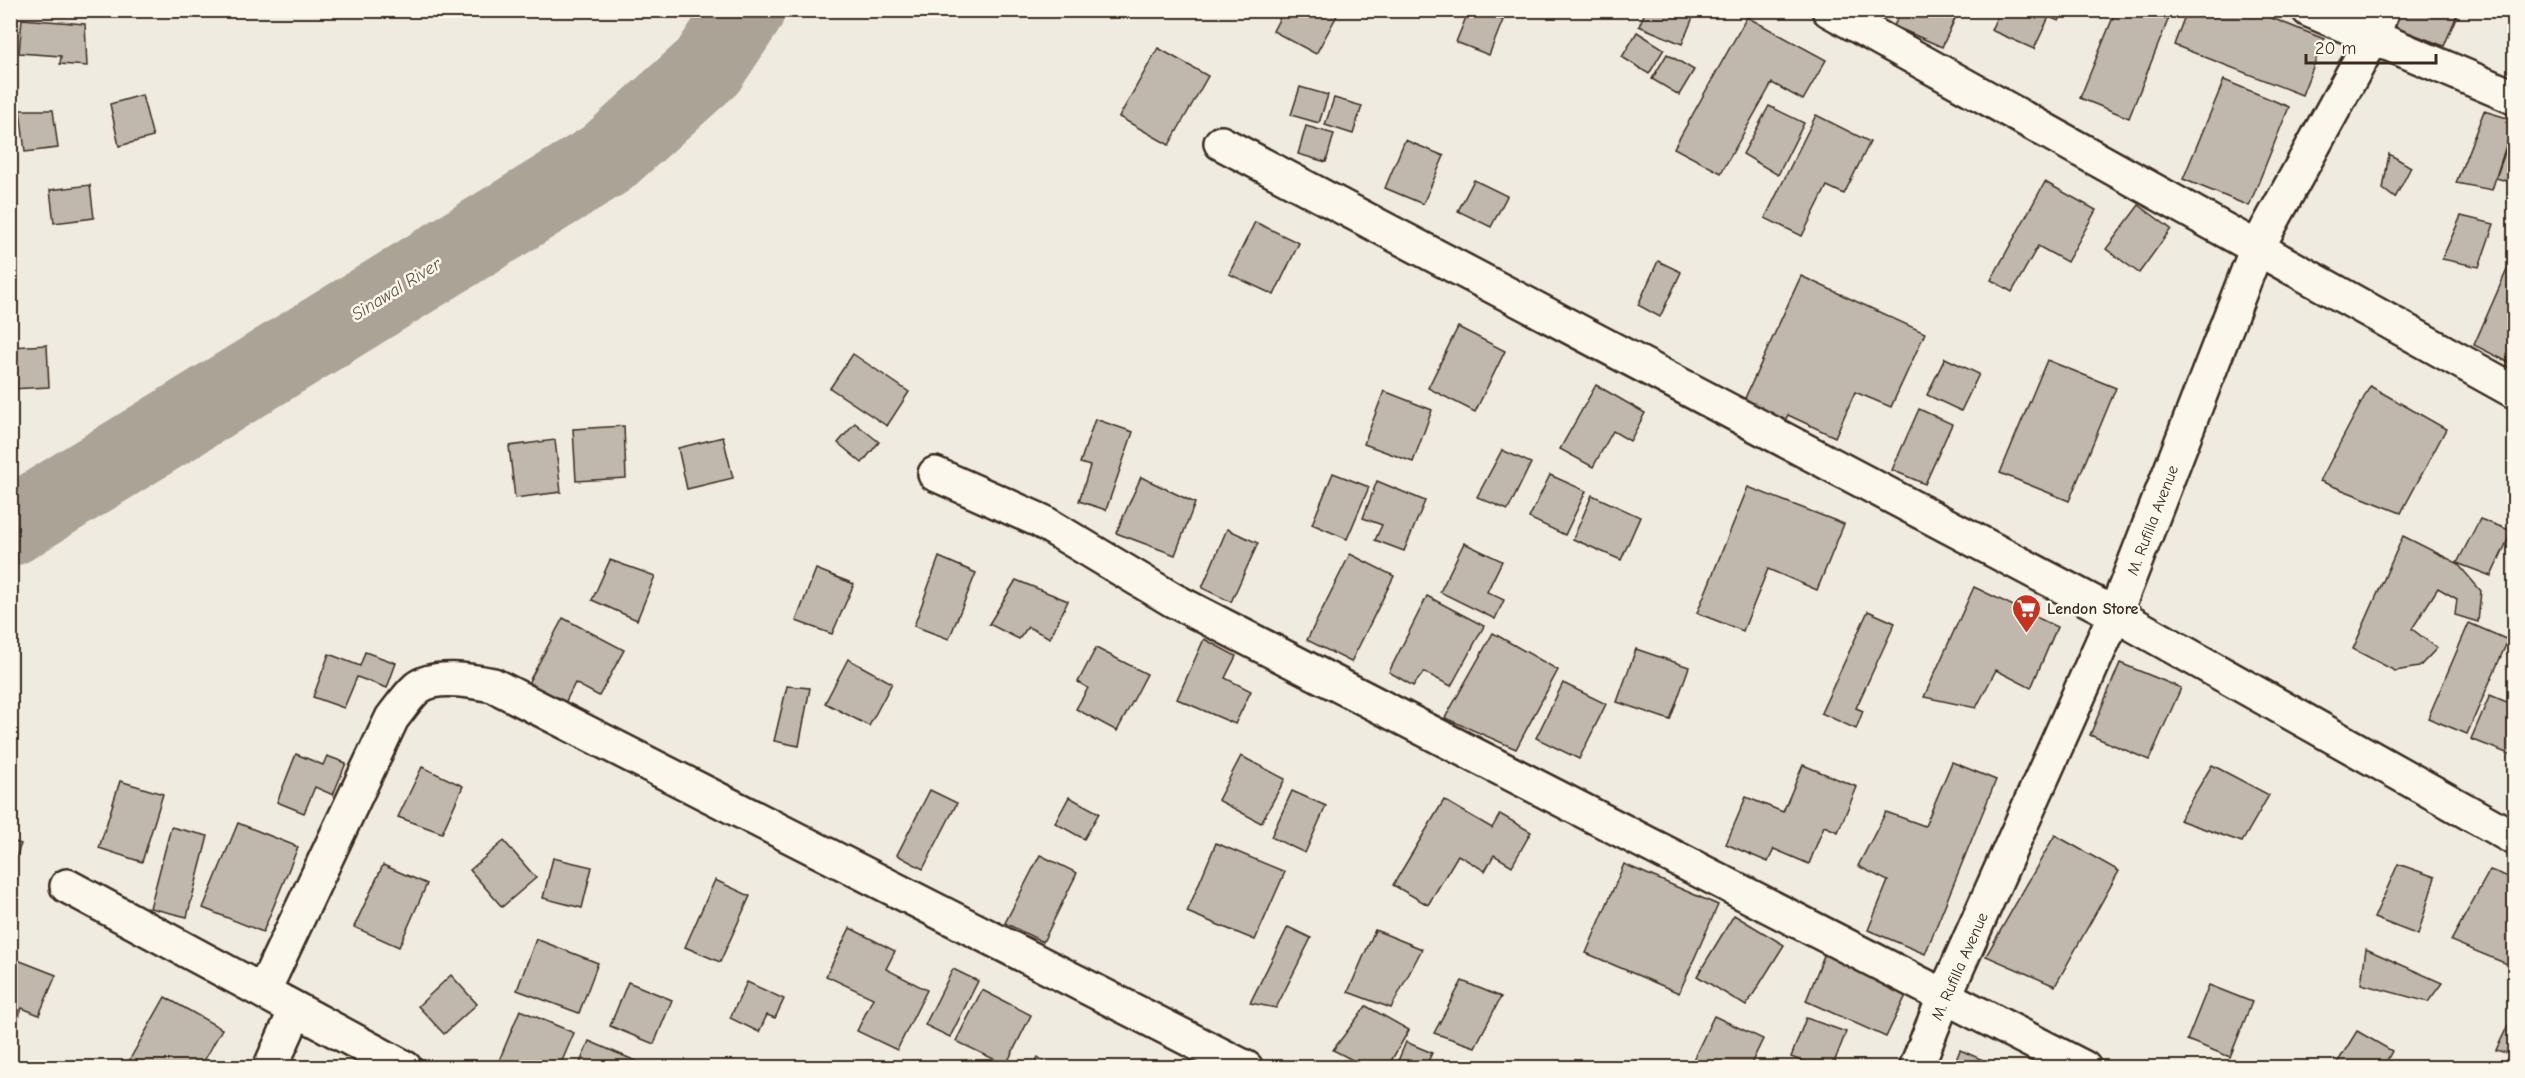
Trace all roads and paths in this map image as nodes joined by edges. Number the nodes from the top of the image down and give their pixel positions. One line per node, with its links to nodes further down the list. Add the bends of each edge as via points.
1 (1829, 10): 6 (street)
2 (2308, 10): 3 (street)
3 (2378, 24): 4 (street); 6 (street, M. Rufilla Avenue)
4 (2514, 97)
5 (1221, 143): 9 (street)
6 (2257, 248): 7 (street); 9 (street, M. Rufilla Avenue)
7 (2514, 391)
8 (935, 474): 13 (street, via 1041,521 1173,600)
9 (2115, 614): 10 (street); 13 (street, M. Rufilla Avenue)
10 (2514, 838)
11 (67, 886): 12 (street)
12 (264, 990): 14 (street); 17 (street, via 392,718 419,687 446,680 467,680 493,685)
13 (1945, 995): 18 (street, M. Rufilla Avenue); 19 (street)
14 (296, 1010): 15 (street); 16 (street)
15 (270, 1068)
16 (405, 1068)
17 (1246, 1068)
18 (1916, 1068)
19 (2084, 1068)

